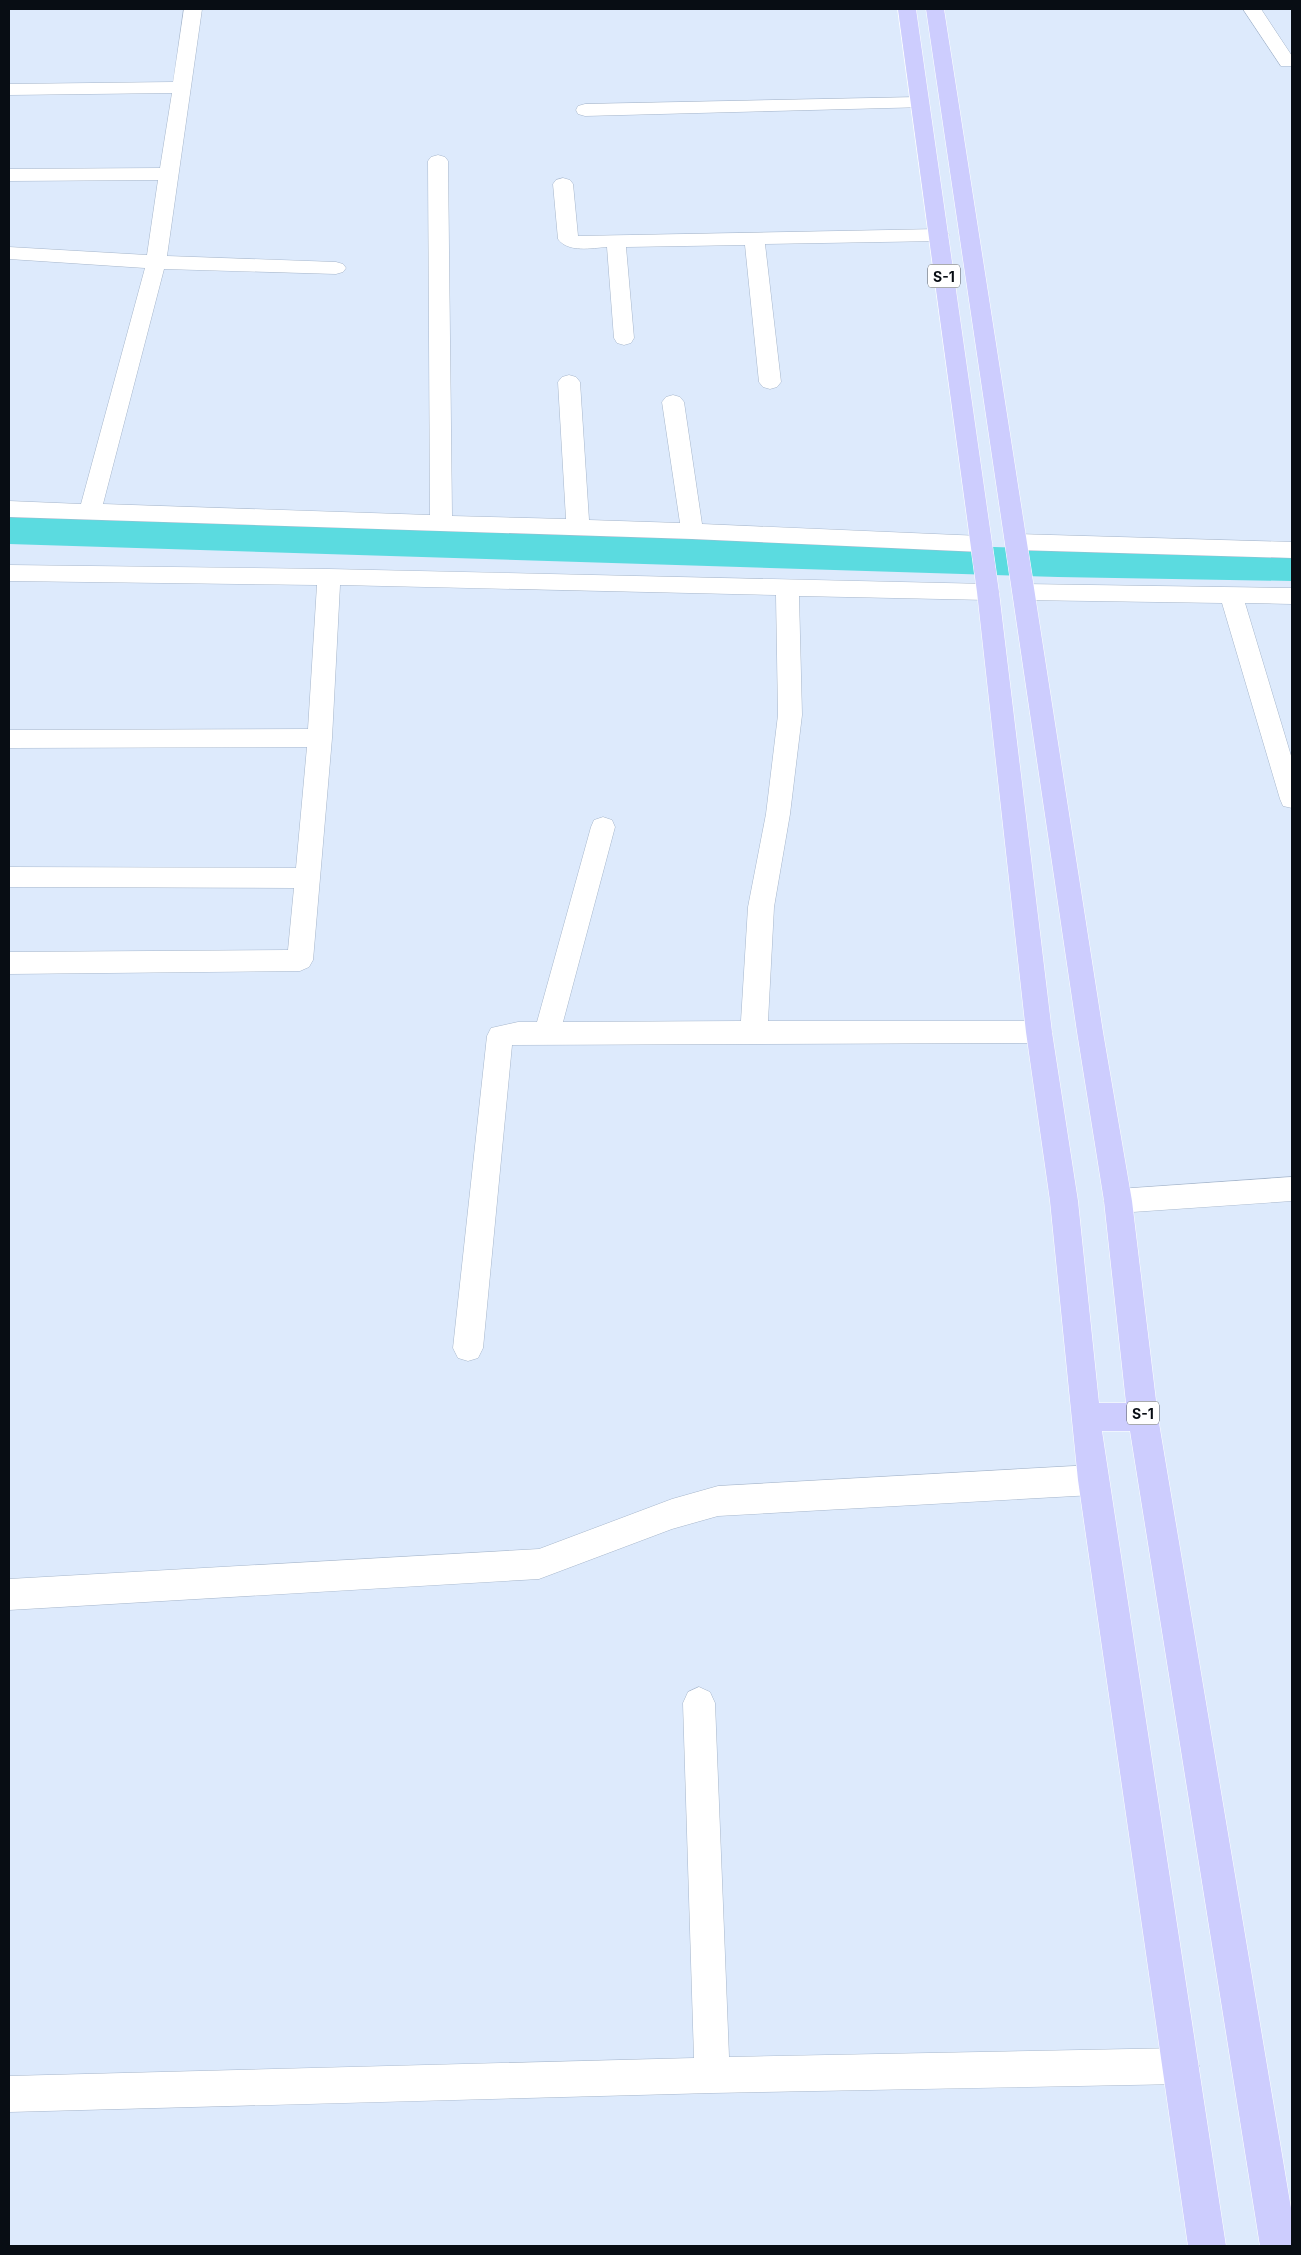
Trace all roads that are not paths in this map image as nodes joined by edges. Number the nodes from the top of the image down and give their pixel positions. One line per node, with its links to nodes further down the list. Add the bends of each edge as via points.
1 (193, 9): 6 (street)
2 (907, 9): 8 (main road, S-1)
3 (936, 9): 29 (main road, S-1)
4 (1252, 9): 5 (street)
5 (1290, 65)
6 (183, 87): 7 (street); 11 (street)
7 (9, 89)
8 (920, 103): 9 (street); 14 (main road, S-1)
9 (585, 110)
10 (438, 161): 26 (street)
11 (168, 174): 12 (street); 18 (street)
12 (9, 175)
13 (563, 184): 16 (street, via 568,239 574,242)
14 (939, 235): 15 (street); 30 (main road, S-1)
15 (754, 240): 16 (street); 22 (street)
16 (616, 242): 20 (street)
17 (9, 253): 18 (street)
18 (156, 262): 19 (street); 25 (street)
19 (336, 268)
20 (624, 338)
21 (569, 382): 27 (street)
22 (770, 382)
23 (673, 402): 28 (street)
24 (9, 509): 25 (street)
25 (90, 512): 26 (street)
26 (441, 523): 27 (street)
27 (578, 528): 28 (street)
28 (692, 531): 30 (street)
29 (1017, 542): 31 (street); 35 (main road, S-1)
30 (982, 544): 34 (main road, S-1)
31 (1292, 550)
32 (9, 573): 33 (street)
33 (329, 577): 36 (street); 39 (street)
34 (987, 585): 36 (street); 46 (main road, S-1)
35 (1023, 585): 37 (street); 50 (main road, S-1)
36 (787, 586): 48 (street, via 790,716 762,907)
37 (1231, 595): 38 (street); 41 (street)
38 (1292, 596)
39 (320, 738): 40 (street); 44 (street)
40 (9, 739)
41 (1292, 799)
42 (603, 827): 47 (street)
43 (9, 877): 44 (street)
44 (308, 878): 45 (street, via 300,960)
45 (9, 962)
46 (1039, 1032): 48 (street); 52 (main road, S-1, via 1064,1201)
47 (546, 1033): 48 (street); 51 (street, via 500,1036)
48 (754, 1034)
49 (1292, 1189): 50 (street)
50 (1118, 1201): 53 (main road, S-1)
51 (468, 1348)
52 (1085, 1417): 53 (main road); 54 (main road, S-1)
53 (1143, 1417): 61 (main road, S-1)
54 (1093, 1480): 55 (street, via 718,1501 672,1514 540,1564); 57 (main road, S-1)
55 (9, 1595)
56 (700, 1703): 58 (street)
57 (1181, 2066): 58 (street); 60 (main road, S-1)
58 (712, 2075): 59 (street)
59 (9, 2094)
60 (1208, 2246)
61 (1279, 2246)

